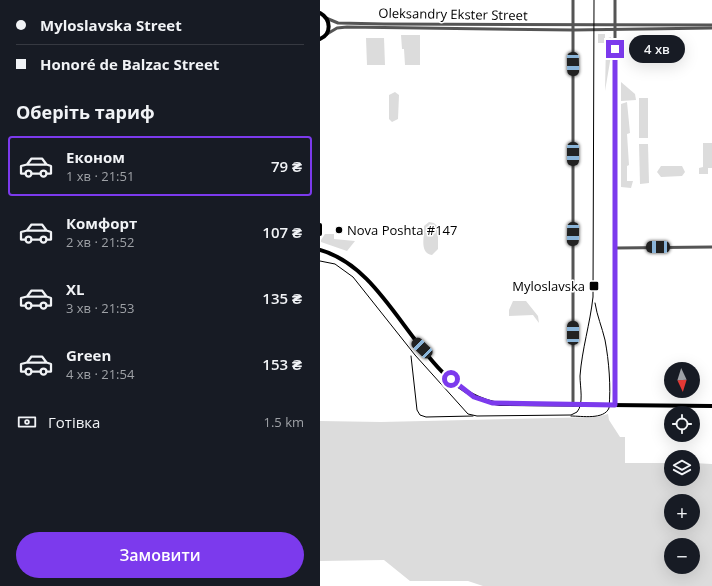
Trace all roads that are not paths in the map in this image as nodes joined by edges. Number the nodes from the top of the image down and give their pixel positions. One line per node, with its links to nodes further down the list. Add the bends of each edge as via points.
1 (573, 0): 7 (street)
2 (615, 0): 4 (street)
3 (322, 14): 7 (street, Oleksandry Ekster Street, via 338,23); 10 (main road, via 329,26)
4 (614, 24): 5 (street); 6 (street); 9 (street)
5 (712, 25)
6 (581, 27): 7 (street, Oleksandry Ekster Street); 9 (street)
7 (573, 28): 10 (street, Oleksandry Ekster Street, via 347,27 337,28); 17 (street)
8 (712, 28): 9 (street)
9 (614, 29): 14 (street)
10 (323, 37): 11 (main road)
11 (320, 42)
12 (320, 225): 13 (main road)
13 (320, 234)
14 (616, 248): 15 (street); 18 (street)
15 (712, 248)
16 (320, 250): 17 (main road, via 343,258 361,272 416,341 454,382 468,393 482,400 500,404)
17 (573, 405): 18 (main road)
18 (615, 405): 19 (main road)
19 (712, 406)

